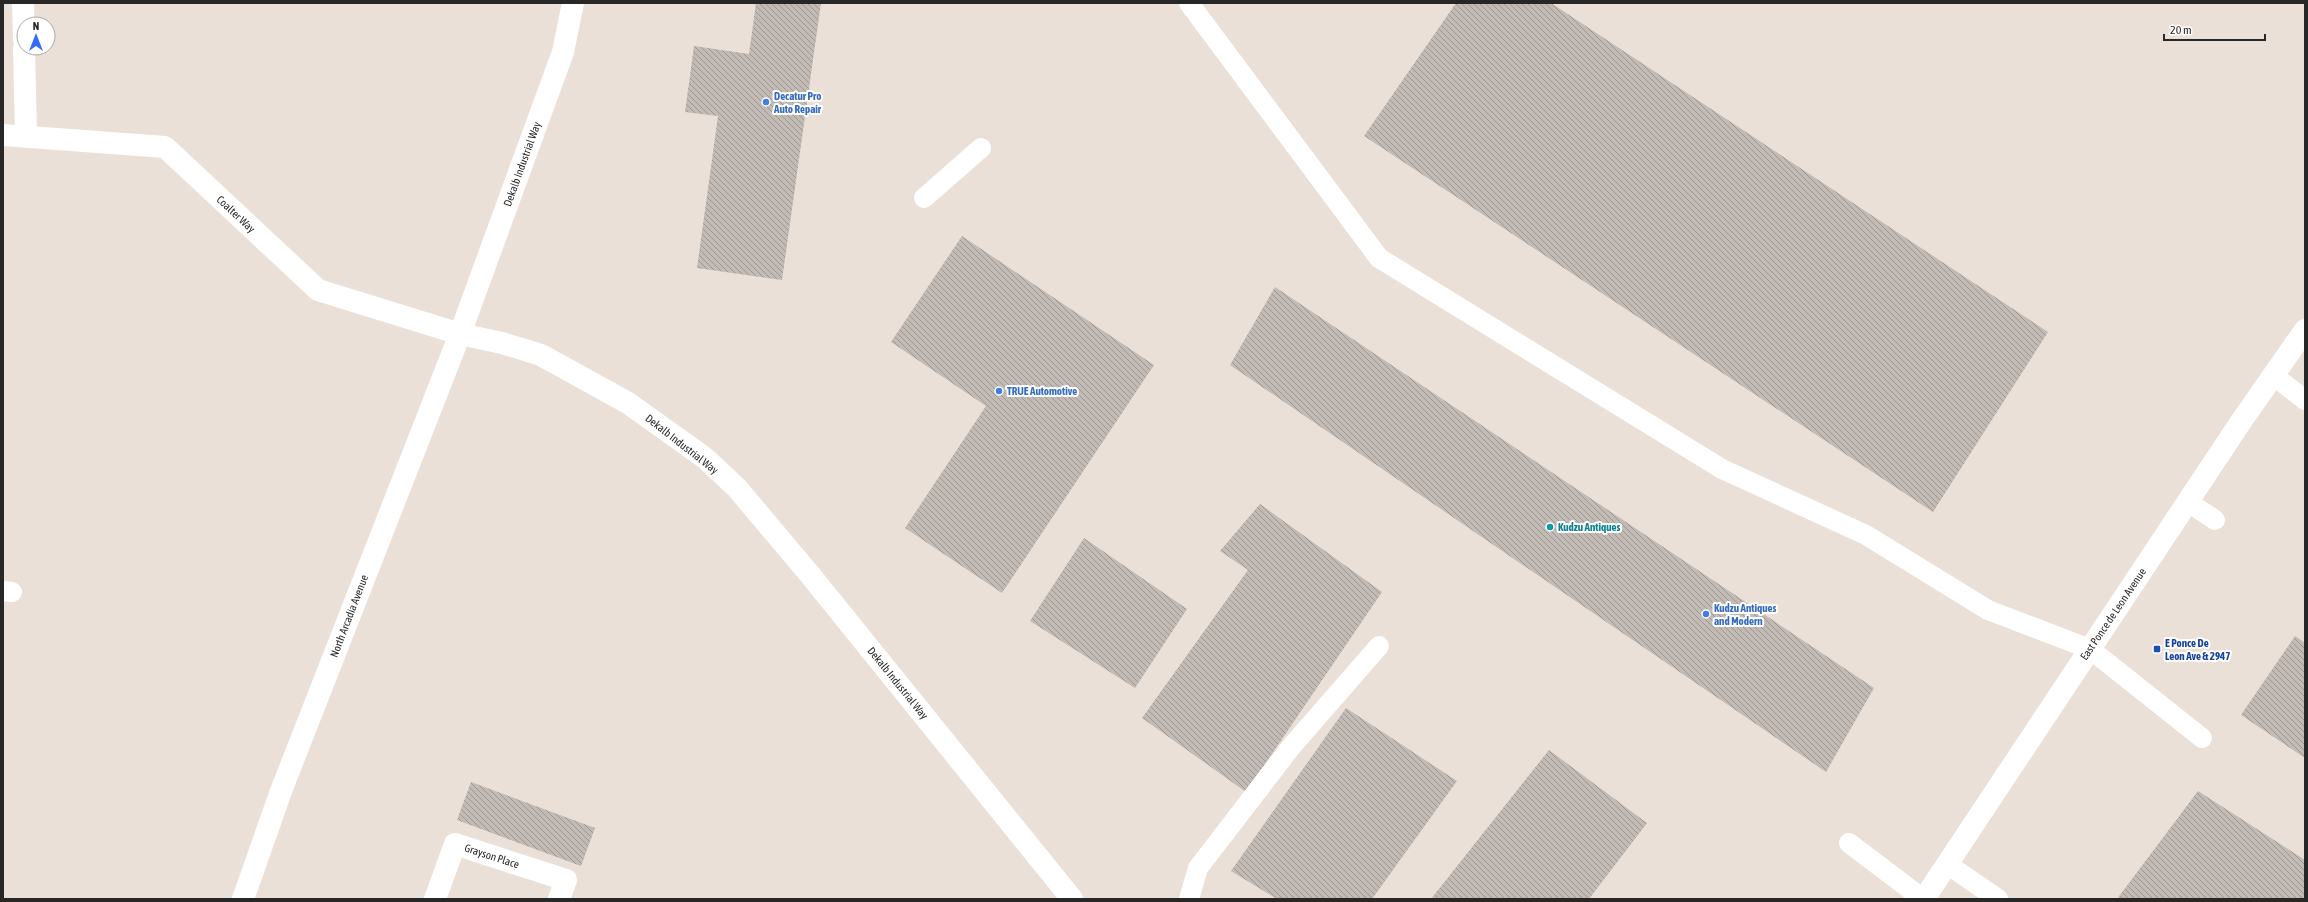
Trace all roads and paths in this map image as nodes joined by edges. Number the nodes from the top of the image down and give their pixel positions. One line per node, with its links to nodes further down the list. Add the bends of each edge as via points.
1 (23, 3): 4 (street)
2 (573, 3): 11 (street, Dekalb Industrial Way, via 563,52)
3 (1189, 3): 17 (lane, via 1379,258 1722,469 1866,535 1988,610)
4 (23, 16)
5 (24, 56): 7 (street)
6 (3, 135): 7 (street, Coalter Way)
7 (26, 136): 11 (street, Coalter Way, via 165,147 318,290)
8 (982, 148): 9 (lane)
9 (924, 198)
10 (2305, 330): 12 (street, East Ponce de Leon Avenue)
11 (460, 334): 21 (street, North Arcadia Avenue, via 281,791); 24 (street, Dekalb Industrial Way, via 502,343 553,362 628,403 705,458 736,488 812,576)
12 (2273, 375): 13 (lane); 14 (street, East Ponce de Leon Avenue)
13 (2305, 400)
14 (2188, 502): 15 (lane); 17 (street, East Ponce de Leon Avenue)
15 (2215, 520)
16 (1379, 646): 25 (lane, via 1291,747 1198,868)
17 (2090, 649): 18 (lane); 20 (street, East Ponce de Leon Avenue)
18 (2202, 738)
19 (1849, 843): 26 (lane)
20 (1947, 864): 26 (street, East Ponce de Leon Avenue); 27 (lane)
21 (243, 899)
22 (435, 899): 23 (street, Grayson Place, via 455,844 566,880)
23 (559, 899)
24 (1072, 899)
25 (1189, 899)
26 (1923, 899)
27 (1998, 899)

